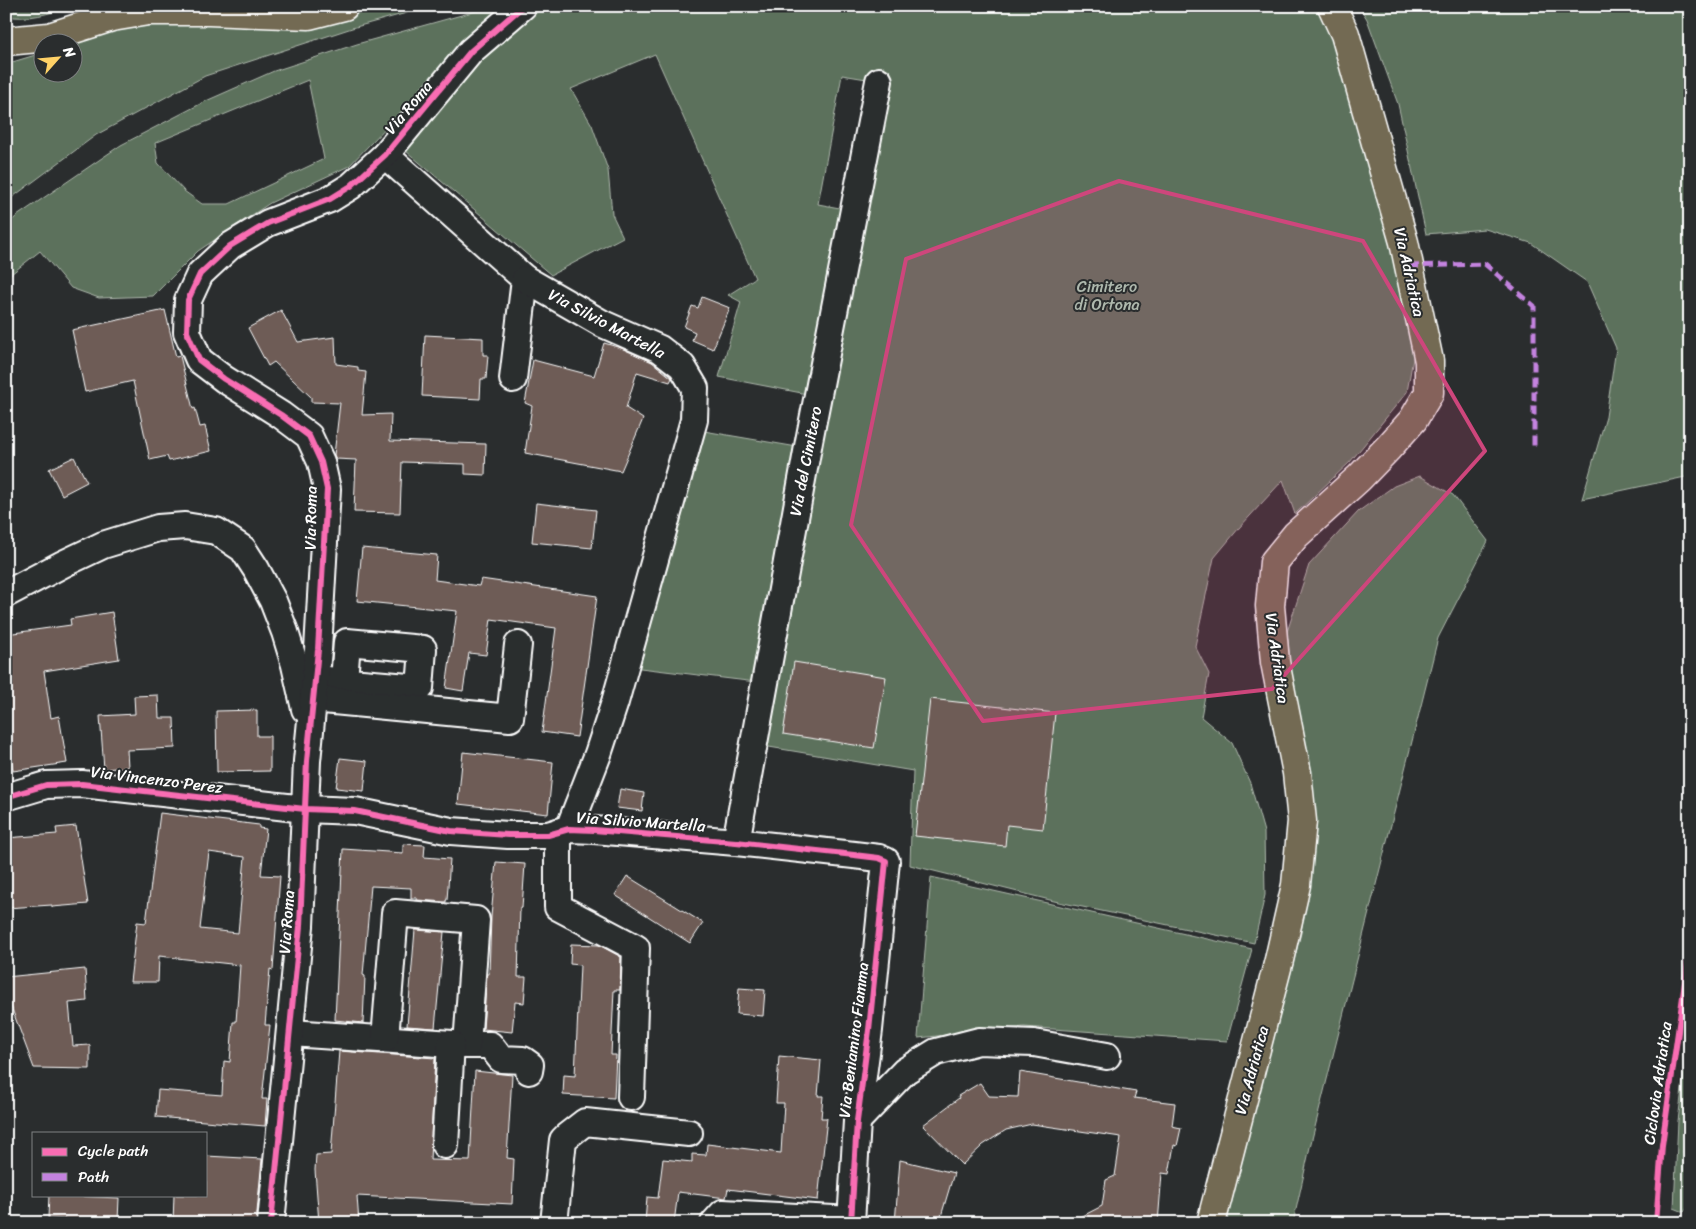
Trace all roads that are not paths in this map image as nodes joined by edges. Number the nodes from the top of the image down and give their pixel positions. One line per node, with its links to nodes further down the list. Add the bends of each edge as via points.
1 (344, 6): 4 (main road, via 310,15 148,11 112,17 49,37)
2 (523, 6): 6 (street, Via Roma, via 472,50)
3 (1332, 6): 35 (main road, Via Adriatica, via 1345,34 1404,242 1429,361 1429,393 1413,420 1359,478 1296,535 1274,562 1270,606 1275,662 1297,773 1302,821 1296,885)
4 (6, 42)
5 (880, 82): 17 (street, Via del Cimitero, via 809,441)
6 (385, 155): 7 (street, Via Silvio Martella); 12 (street, Via Roma, via 351,186 330,199 268,224 230,246 200,274 188,300 187,332 199,360 309,436 322,462 327,489)
7 (525, 279): 8 (street); 16 (street, Via Silvio Martella, via 603,324 660,349 682,366 694,388 694,420 620,685 598,754)
8 (513, 379)
9 (6, 594): 13 (street, via 103,546 158,528 185,526 216,531 243,549 273,601 295,665)
10 (518, 646): 12 (street, via 510,718)
11 (344, 681): 12 (street)
12 (314, 689): 13 (street, Via Roma)
13 (310, 727): 15 (street, Via Roma)
14 (6, 797): 15 (street, Via Vincenzo Perez, via 46,785 82,784)
15 (305, 809): 16 (street, Via Silvio Martella, via 355,811 451,831 508,835); 21 (street, Via Roma, via 300,926)
16 (564, 831): 17 (street, Via Silvio Martella); 19 (street)
17 (736, 842): 18 (street, Via Silvio Martella)
18 (886, 861): 27 (street, Via Beniamino Fiamma)
19 (558, 892): 20 (street); 26 (street, via 558,907 636,948)
20 (609, 920)
21 (290, 1033): 22 (street); 32 (street, Via Roma)
22 (385, 1039): 23 (street); 23 (street, via 395,913 476,920)
23 (459, 1044): 25 (street, via 490,1045 501,1059 523,1060 530,1065); 29 (street)
24 (1107, 1056): 27 (street, Via Beniamino Fiamma, via 1034,1043 979,1041 936,1052 905,1071)
25 (529, 1071)
26 (631, 1096)
27 (857, 1121): 31 (street, Via Beniamino Fiamma)
28 (689, 1133): 33 (street, via 585,1122 563,1140)
29 (445, 1146)
30 (818, 1220): 31 (street); 34 (street, via 723,1213)
31 (852, 1221)
32 (272, 1223)
33 (554, 1223)
34 (714, 1223)
35 (1211, 1223)

